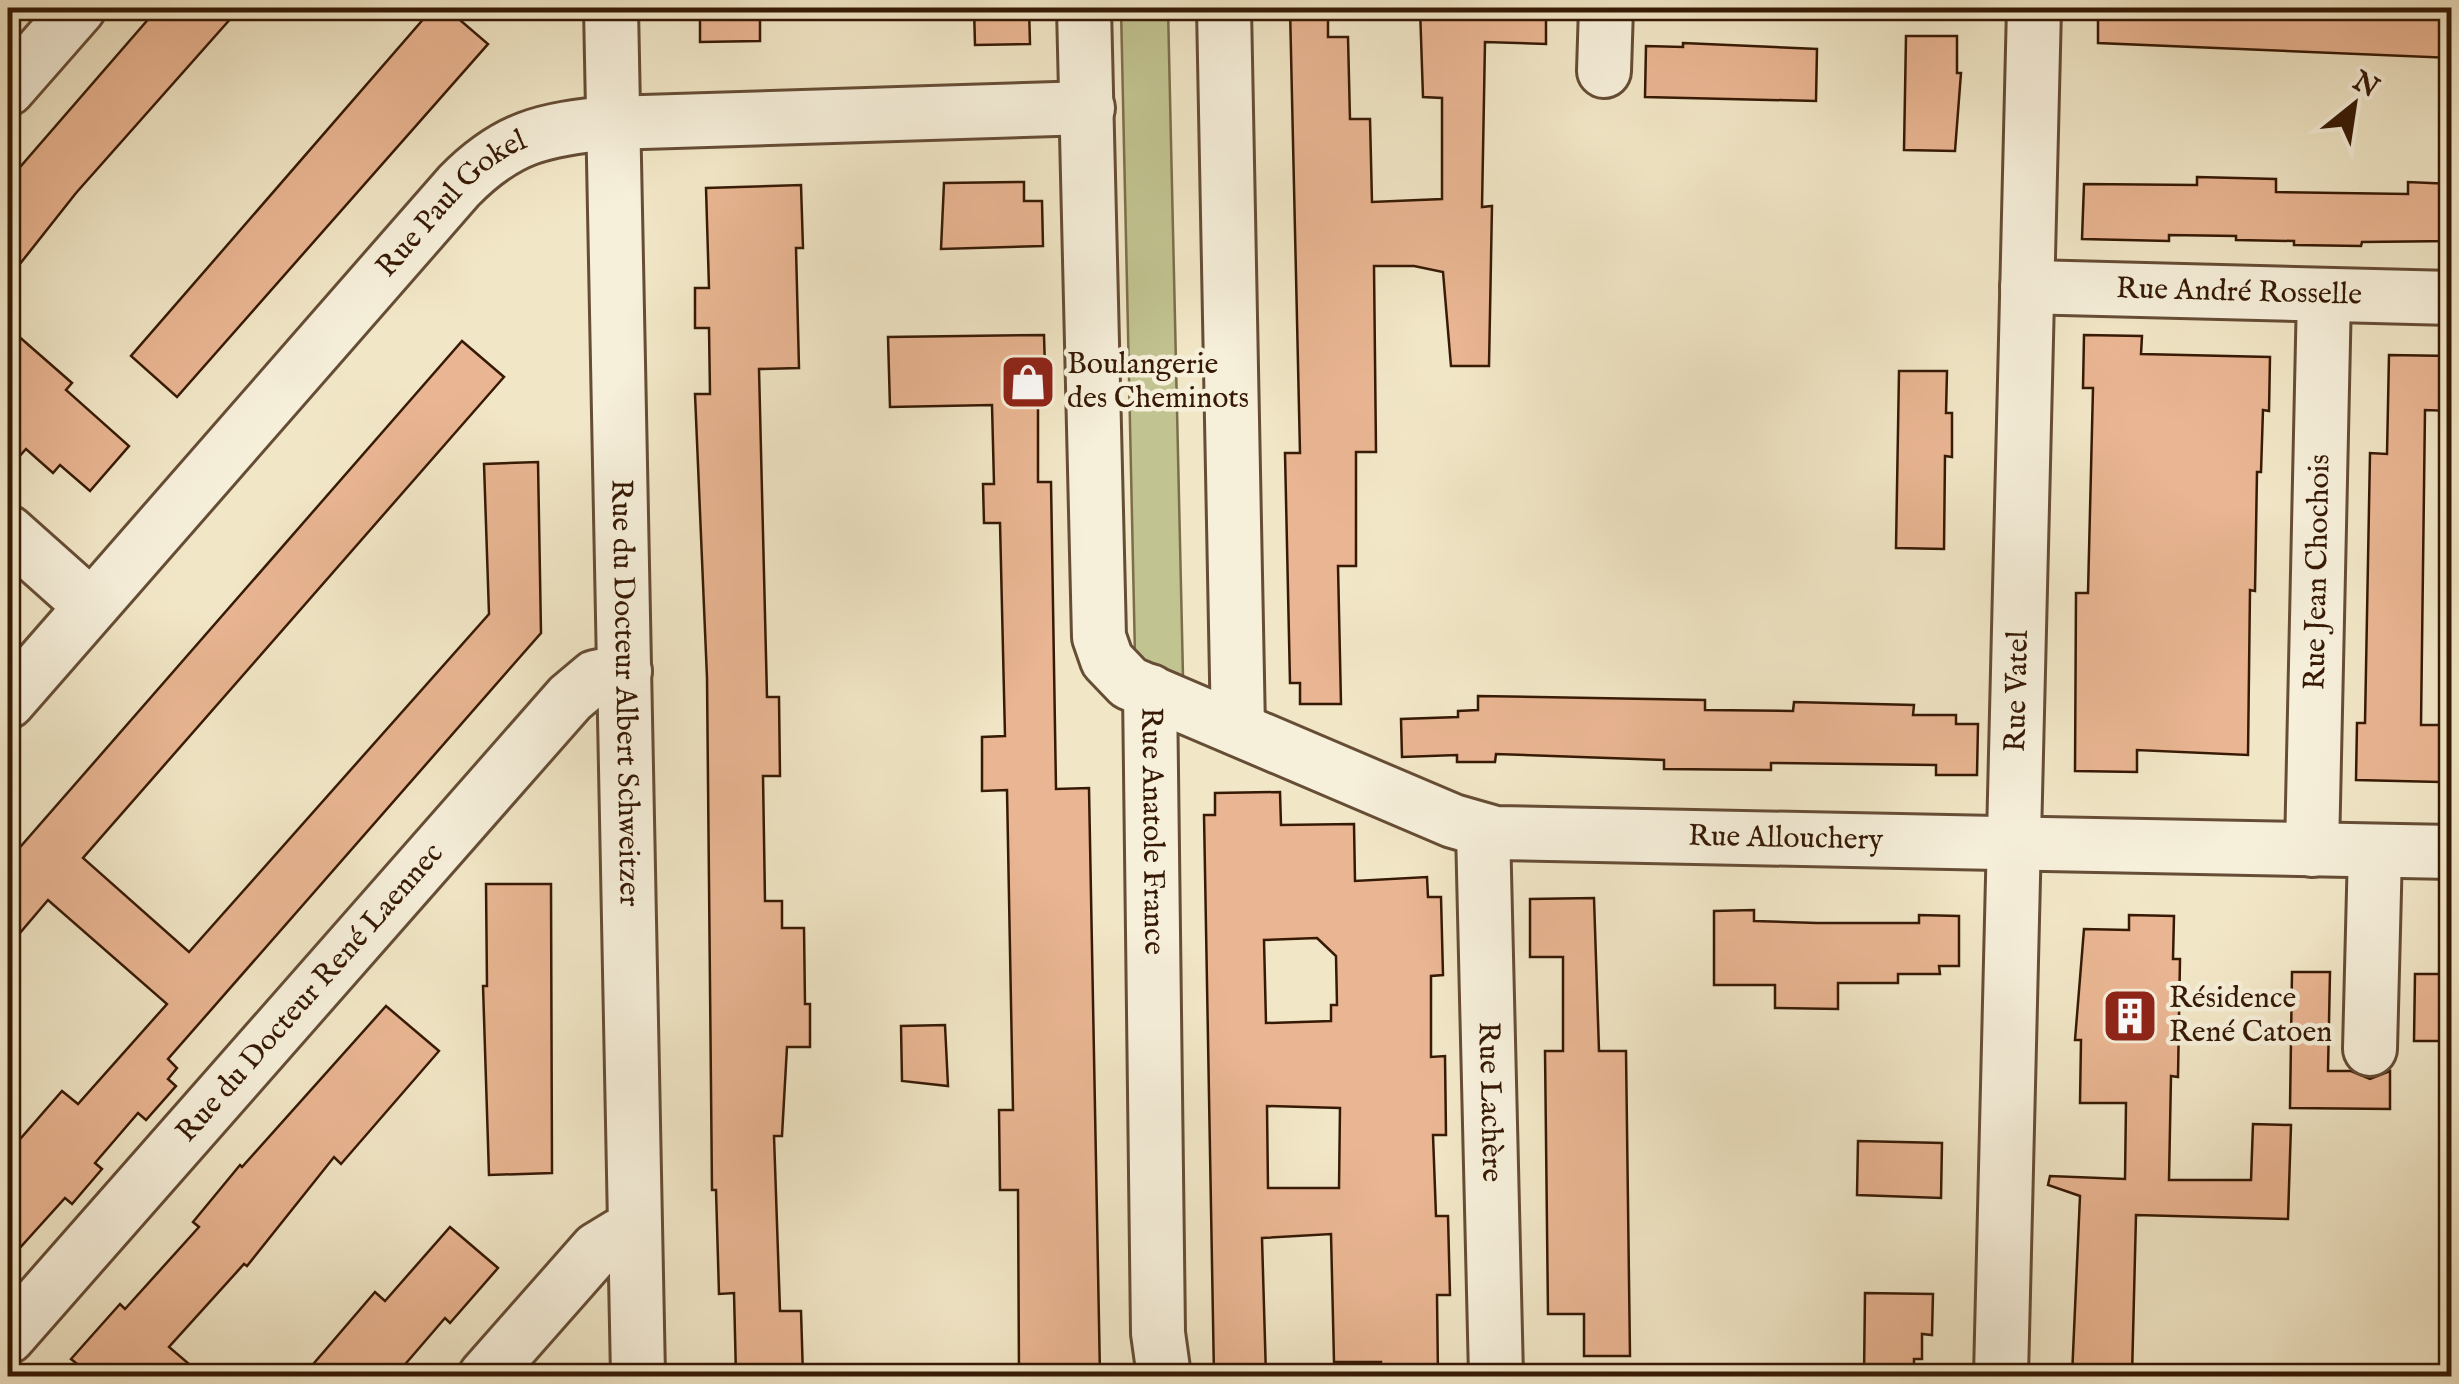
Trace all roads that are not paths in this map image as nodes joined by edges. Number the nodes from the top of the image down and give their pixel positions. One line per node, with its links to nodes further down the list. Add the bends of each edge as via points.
1 (79, 8): 8 (street)
2 (611, 8): 10 (street, Rue du Docteur Albert Schweitzer)
3 (1084, 8): 9 (street, Rue Anatole France)
4 (1224, 8): 19 (street)
5 (1606, 8): 7 (street)
6 (2034, 8): 11 (street, Rue Vatel)
7 (1604, 72)
8 (8, 89)
9 (1088, 108): 10 (street, Rue Paul Gokel); 17 (street, Rue Anatole France, via 1099,636 1120,677)
10 (611, 123): 15 (street, Rue Paul Gokel, via 529,136 473,172); 16 (street, Rue du Docteur Albert Schweitzer)
11 (2027, 287): 12 (street, Rue André Rosselle); 21 (street, Rue Vatel)
12 (2324, 295): 13 (street, Rue André Rosselle); 22 (street, Rue Jean Chochois)
13 (2452, 298)
14 (8, 532): 15 (street)
15 (92, 606): 18 (street, Rue Paul Gokel)
16 (625, 671): 26 (street, Rue du Docteur Albert Schweitzer); 27 (street, Rue du Docteur René Laennec, via 596,677 570,698)
17 (1150, 692): 19 (street, Rue Allouchery); 30 (street, Rue Anatole France, via 1157,1313)
18 (8, 702)
19 (1238, 729): 20 (street, Rue Allouchery)
20 (1483, 830): 21 (street, Rue Allouchery); 31 (street, Rue Lachère)
21 (2015, 844): 22 (street, Rue Allouchery); 32 (street, Rue Vatel)
22 (2312, 850): 23 (street, Rue Allouchery)
23 (2374, 851): 24 (street, Rue Allouchery); 25 (street)
24 (2452, 852)
25 (2370, 1048)
26 (634, 1233): 28 (street, via 597,1250); 29 (street, Rue du Docteur Albert Schweitzer)
27 (8, 1337)
28 (486, 1376)
29 (638, 1376)
30 (1164, 1376)
31 (1496, 1376)
32 (2000, 1376)

